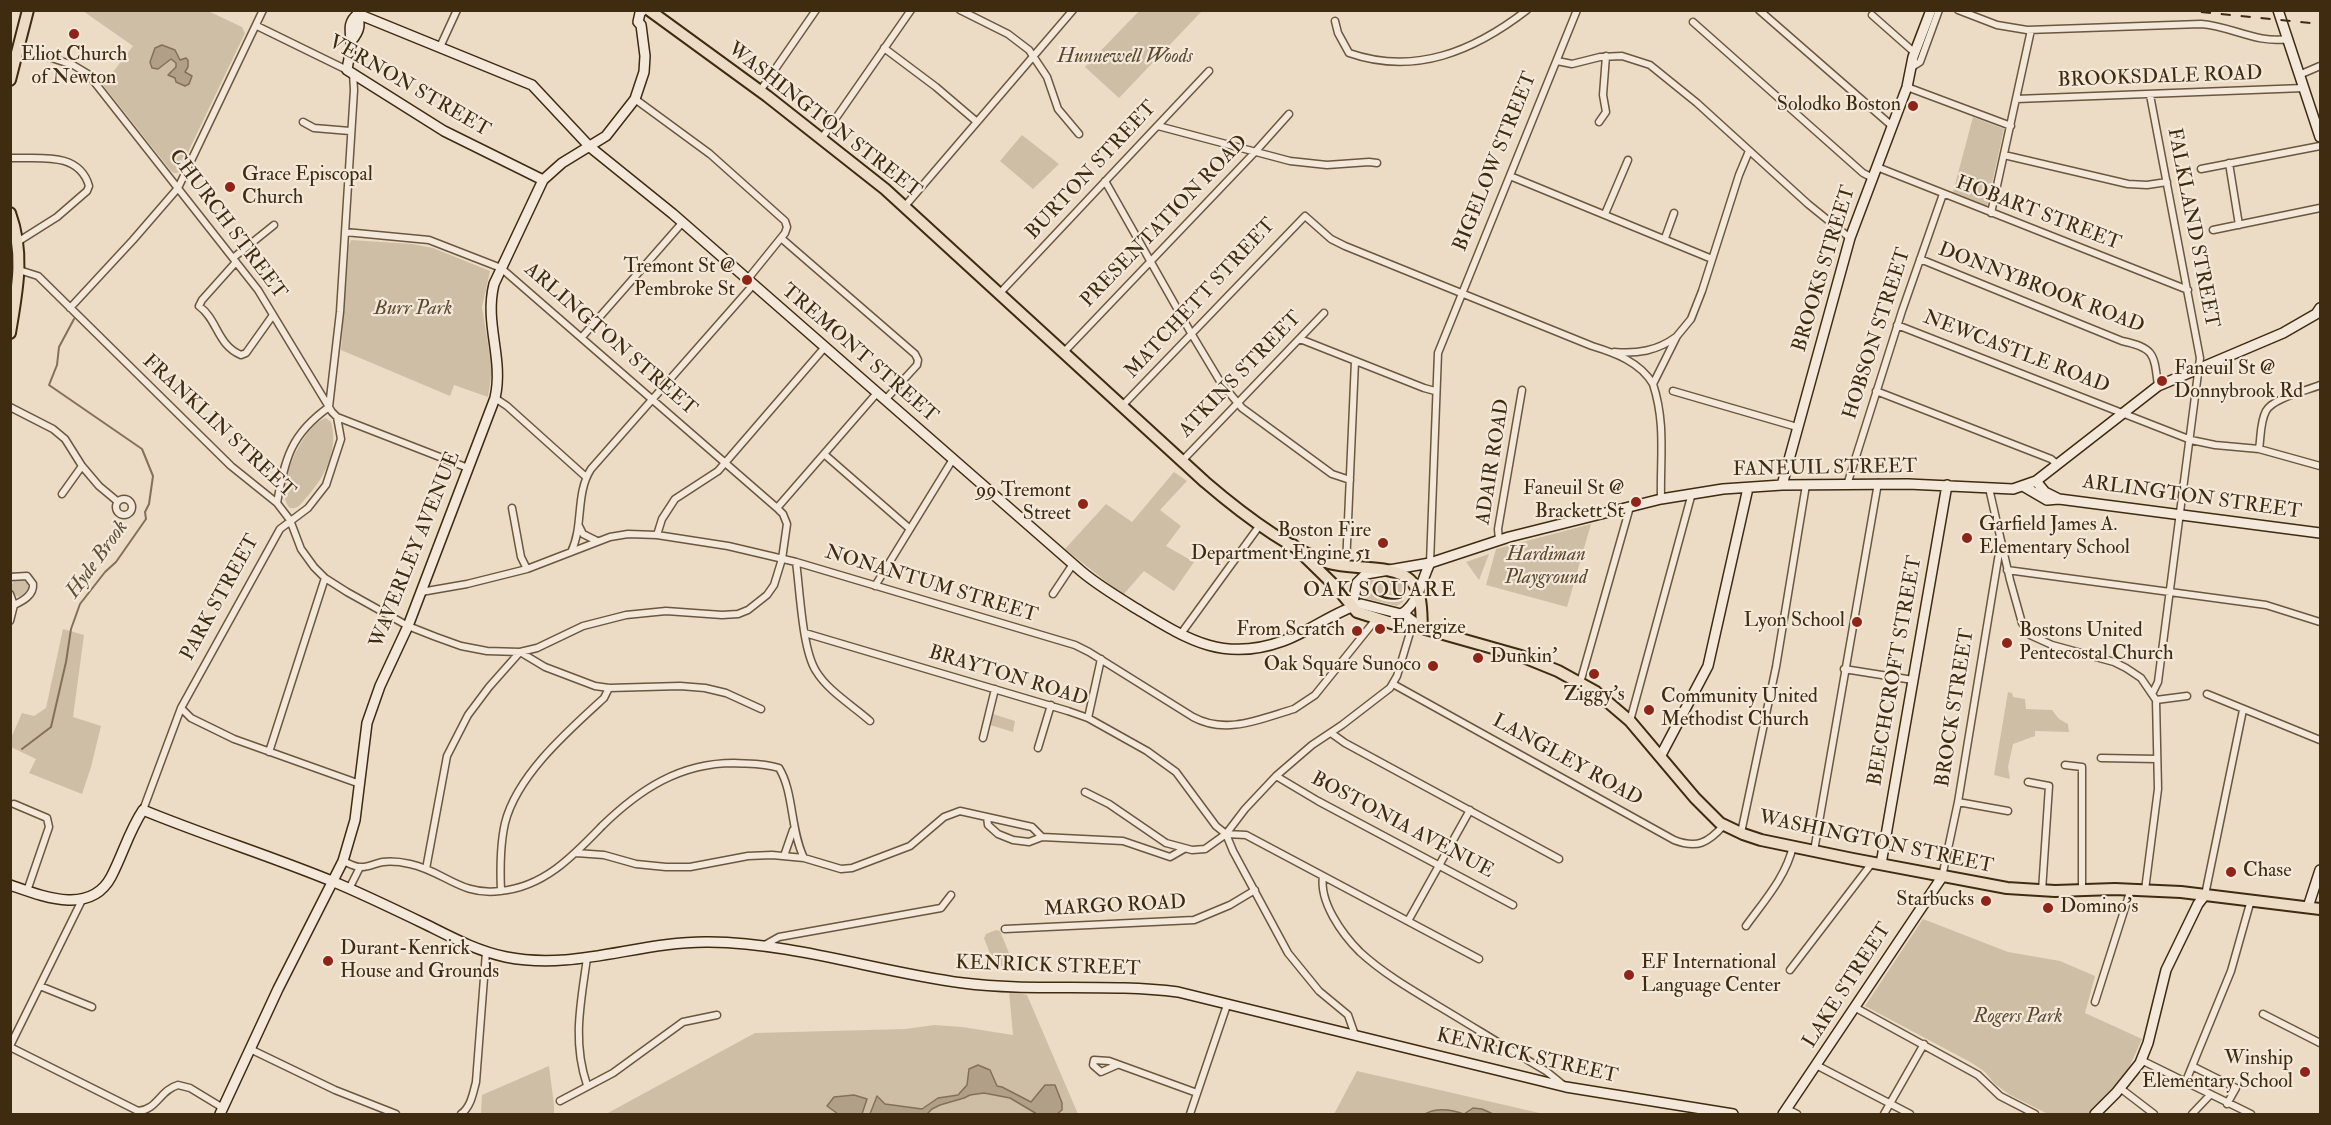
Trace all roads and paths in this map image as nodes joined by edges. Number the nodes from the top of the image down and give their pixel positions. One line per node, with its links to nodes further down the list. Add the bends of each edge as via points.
1 (28, 10): 23 (main road)
2 (263, 10): 20 (street)
3 (457, 10): 24 (street)
4 (646, 10): 40 (main road, WASHINGTON STREET); 42 (street, WAVERLEY AVENUE, via 641,25 644,72)
5 (816, 10): 40 (street)
6 (911, 10): 25 (street)
7 (1073, 10): 27 (street)
8 (1527, 10): 18 (street, via 1488,36 1442,57 1401,63 1369,60 1349,53)
9 (1576, 10): 29 (street)
10 (1759, 10): 49 (street)
11 (1930, 10): 26 (street, BROOKS STREET)
12 (1939, 10): 31 (street, BROOKS STREET, via 1920,62)
13 (1958, 10): 21 (street, via 1997,26)
14 (2278, 10): 22 (street)
15 (358, 12): 24 (street, TREMONT STREET); 33 (street, via 360,26 351,41)
16 (965, 12): 27 (street, via 1012,37)
17 (1872, 15): 26 (street)
18 (1335, 21)
19 (1693, 22): 67 (street)
20 (257, 26): 33 (street, VERNON STREET); 71 (street)
21 (2031, 30): 22 (street, via 2201,24 2226,27 2264,40); 43 (street)
22 (2288, 39): 34 (street)
23 (14, 46): 35 (main road); 71 (street, CHURCH STREET, via 73,65 88,74)
24 (440, 47): 56 (street, TREMONT STREET, via 532,85)
25 (884, 48): 46 (street); 54 (street)
26 (1915, 53): 31 (street, BROOKS STREET)
27 (1034, 56): 46 (street); 52 (street, via 1047,77 1058,110)
28 (1606, 56): 29 (street, BIGELOW STREET, via 1572,64); 47 (street, via 1606,112); 57 (street, BIGELOW STREET, via 1630,57 1656,69)
29 (1557, 61): 66 (street, BIGELOW STREET)
30 (2320, 66): 34 (street)
31 (1912, 67): 37 (street, BROOKS STREET)
32 (1209, 71): 48 (street, BURTON STREET)
33 (350, 72): 36 (street, VERNON STREET); 39 (street)
34 (2299, 75): 38 (street)
35 (10, 80)
36 (369, 83): 39 (street); 68 (street, VERNON STREET, via 461,140)
37 (1907, 87): 49 (street, BROOKS STREET); 50 (street)
38 (2304, 88): 41 (street, BROOKSDALE ROAD); 53 (street)
39 (354, 90): 51 (street)
40 (760, 91): 54 (main road, WASHINGTON STREET)
41 (2150, 95): 43 (street, BROOKSDALE ROAD); 70 (street, FALKLAND STREET)
42 (635, 99): 56 (street, WAVERLEY AVENUE, via 606,136); 84 (street, via 710,154 779,215 787,227)
43 (2016, 99): 50 (street)
44 (1289, 114): 58 (street, PRESENTATION ROAD)
45 (303, 122): 51 (street, via 314,128)
46 (977, 122): 73 (street)
47 (1599, 122)
48 (1158, 126): 58 (street); 69 (street, BURTON STREET)
49 (1892, 126): 64 (street, BROOKS STREET)
50 (2011, 126): 59 (street)
51 (350, 131): 83 (street)
52 (1079, 134)
53 (2320, 137)
54 (822, 138): 73 (main road, WASHINGTON STREET)
55 (2320, 146): 62 (street)
56 (590, 147): 68 (street, WAVERLEY AVENUE); 79 (street, TREMONT STREET)
57 (1749, 151): 86 (street, BIGELOW STREET); 88 (street)
58 (1255, 152): 63 (street, via 1314,164); 91 (street, PRESENTATION ROAD)
59 (2004, 155): 70 (street, via 2128,184); 77 (street)
60 (10, 158): 87 (street, via 65,159 75,165 89,186 57,217)
61 (1628, 159): 78 (street)
62 (2229, 163): 65 (street); 81 (street)
63 (1377, 164)
64 (1877, 167): 67 (street, BROOKS STREET); 72 (street, HOBART STREET)
65 (2201, 169)
66 (1510, 176): 78 (street); 96 (street, BIGELOW STREET)
67 (1873, 178): 86 (street, BROOKS STREET)
68 (543, 180): 92 (street, WAVERLEY AVENUE)
69 (1106, 181): 91 (street); 97 (street, BURTON STREET)
70 (2167, 182): 95 (street, FALKLAND STREET)
71 (178, 188): 90 (street, CHURCH STREET); 98 (street)
72 (1943, 194): 77 (street, HOBART STREET); 89 (street, HOBSON STREET)
73 (905, 207): 97 (main road, WASHINGTON STREET)
74 (2320, 208): 81 (street)
75 (10, 213): 87 (main road)
76 (1674, 213): 85 (street)
77 (1991, 213): 95 (street, HOBART STREET)
78 (1605, 214): 85 (street)
79 (682, 223): 94 (street, TREMONT STREET); 106 (street)
80 (274, 225): 90 (street)
81 (2238, 225): 82 (street)
82 (2213, 230)
83 (345, 232): 92 (street, ARLINGTON STREET, via 429,240); 127 (street)
84 (781, 238): 94 (street); 123 (street, via 915,354 917,365)
85 (1665, 238): 88 (street)
86 (1850, 238): 130 (street, BROOKS STREET)
87 (19, 241): 93 (main road)
88 (1712, 259): 105 (street, via 1690,319)
89 (1920, 259): 102 (street, HOBSON STREET); 115 (street, DONNYBROOK ROAD, via 2147,348 2152,353)
90 (234, 260): 101 (street, CHURCH STREET); 101 (street, via 199,306 211,317 222,341 241,355)
91 (1150, 261): 104 (street); 109 (street, PRESENTATION ROAD)
92 (501, 268): 106 (street, ARLINGTON STREET); 121 (street, WAVERLEY AVENUE, via 490,300 499,367)
93 (19, 270): 98 (street, FRANKLIN STREET, via 38,276); 103 (main road)
94 (750, 282): 108 (street, TREMONT STREET); 122 (street)
95 (2188, 290): 112 (street, FALKLAND STREET)
96 (1462, 292): 104 (street, MATCHETT STREET, via 1338,243 1305,216); 110 (street); 117 (street, BIGELOW STREET, via 1438,353)
97 (999, 294): 109 (main road, WASHINGTON STREET, via 1035,331)
98 (70, 308): 157 (street, FRANKLIN STREET, via 231,466)
99 (1324, 313): 107 (street, ATKINS STREET)
100 (2319, 313): 112 (street, FANEUIL STREET, via 2283,333)
101 (273, 315): 127 (street, CHURCH STREET)
102 (1897, 325): 119 (street, HOBSON STREET); 128 (street, NEWCASTLE ROAD)
103 (11, 331)
104 (1191, 333): 124 (street, via 1215,375); 125 (street, MATCHETT STREET)
105 (1677, 336): 110 (street, via 1649,351); 113 (street)
106 (582, 337): 122 (street, ARLINGTON STREET)
107 (1300, 339): 111 (street); 124 (street, ATKINS STREET)
108 (825, 347): 120 (street, TREMONT STREET); 136 (street)
109 (1064, 352): 125 (main road, WASHINGTON STREET)
110 (1611, 352): 113 (street, via 1642,369)
111 (1355, 361): 117 (street); 142 (street)
112 (2200, 368): 115 (street, FANEUIL STREET); 131 (street, FALKLAND STREET)
113 (1653, 384): 154 (street, via 1663,432)
114 (2320, 385): 132 (street, via 2274,402 2267,409)
115 (2158, 386): 128 (street, FANEUIL STREET)
116 (1522, 390): 168 (street, ADAIR ROAD)
117 (1436, 391): 175 (street, BIGELOW STREET)
118 (1673, 391): 130 (street)
119 (1876, 391): 137 (street); 148 (street, HOBSON STREET)
120 (877, 393): 123 (street, TREMONT STREET); 133 (street)
121 (495, 398): 140 (street, WAVERLEY AVENUE); 141 (street)
122 (652, 399): 136 (street, ARLINGTON STREET); 141 (street)
123 (885, 400): 134 (street, TREMONT STREET)
124 (1237, 403): 135 (street, ATKINS STREET); 142 (street, via 1332,474)
125 (1122, 406): 135 (main road, WASHINGTON STREET)
126 (10, 407): 138 (street, via 53,429)
127 (329, 407): 129 (street, CHURCH STREET); 157 (street, via 310,420 297,439 283,472)
128 (2122, 412): 131 (street, NEWCASTLE ROAD); 137 (street, FANEUIL STREET)
129 (337, 417): 140 (street); 162 (street, PARK STREET, via 340,439 326,485 308,508)
130 (1797, 427): 146 (street, BROOKS STREET)
131 (2191, 440): 132 (street, NEWCASTLE ROAD); 161 (street, FALKLAND STREET)
132 (2259, 448): 139 (street, NEWCASTLE ROAD)
133 (824, 454): 160 (street); 165 (street)
134 (953, 459): 165 (street); 176 (street, TREMONT STREET)
135 (1182, 461): 163 (main road, WASHINGTON STREET)
136 (724, 464): 160 (street, ARLINGTON STREET); 167 (street, via 711,477 675,499)
137 (2057, 464): 143 (street, FANEUIL STREET)
138 (82, 466): 153 (street); 156 (street)
139 (2320, 466)
140 (468, 468): 186 (street, WAVERLEY AVENUE)
141 (586, 477): 164 (street)
142 (1350, 480): 177 (street)
143 (2036, 481): 149 (street, FANEUIL STREET); 155 (street, ARLINGTON STREET)
144 (1878, 483): 145 (street, FANEUIL STREET); 148 (street, FANEUIL STREET); 202 (street)
145 (1947, 484): 151 (street, FANEUIL STREET); 203 (street, BEECHCROFT STREET)
146 (1782, 485): 147 (street, FANEUIL STREET); 150 (street, FANEUIL STREET)
147 (1806, 485): 148 (street, FANEUIL STREET); 240 (street, via 1776,667)
148 (1847, 485)
149 (2023, 486): 151 (street, FANEUIL STREET); 155 (street, ARLINGTON STREET, via 2047,500)
150 (1749, 488): 152 (street, FANEUIL STREET); 224 (street, via 1708,666)
151 (1989, 488): 170 (street)
152 (1692, 493): 154 (street, FANEUIL STREET); 218 (street)
153 (62, 494)
154 (1661, 499): 158 (street, FANEUIL STREET)
155 (2059, 499): 161 (street, ARLINGTON STREET)
156 (117, 501)
157 (277, 503): 162 (street, FRANKLIN STREET)
158 (1630, 507): 168 (street, FANEUIL STREET); 204 (street)
159 (512, 508): 178 (street)
160 (777, 508): 173 (street, via 787,524)
161 (2181, 515): 166 (street, ARLINGTON STREET); 185 (street, FALKLAND STREET)
162 (290, 520): 182 (street, FRANKLIN STREET, via 301,549); 213 (street, PARK STREET, via 280,529)
163 (1261, 524): 171 (main road, WASHINGTON STREET); 199 (street)
164 (579, 526): 169 (street, via 583,534); 172 (street)
165 (910, 529): 184 (street)
166 (2320, 533)
167 (657, 535): 169 (street, NONANTUM STREET, via 628,534); 173 (street, NONANTUM STREET)
168 (1499, 540): 175 (street, FANEUIL STREET)
169 (598, 541): 172 (street, NONANTUM STREET)
170 (2001, 544): 179 (street); 232 (street, BROCK STREET)
171 (1293, 545): 177 (main road, FANEUIL STREET); 183 (main road, WASHINGTON STREET)
172 (572, 552): 178 (street, NONANTUM STREET)
173 (782, 559): 174 (street, NONANTUM STREET); 200 (street, via 768,596 738,614 666,611 626,615 584,626)
174 (796, 562): 184 (street, NONANTUM STREET); 198 (street)
175 (1430, 562): 180 (street, FANEUIL STREET); 187 (street, BIGELOW STREET)
176 (1073, 564): 189 (street); 199 (street, TREMONT STREET, via 1098,585)
177 (1346, 566): 180 (main road, FANEUIL STREET); 183 (main road, via 1334,572)
178 (527, 569): 186 (street, NONANTUM STREET)
179 (2007, 570): 185 (street); 208 (street, via 2022,623 2030,635 2114,662 2141,678)
180 (1384, 571): 187 (main road, via 1408,578); 191 (street, via 1360,578)
181 (10, 577): 190 (street, via 27,576 33,584 32,592)
182 (325, 578): 196 (street, FRANKLIN STREET); 223 (street)
183 (1333, 584): 191 (main road, WASHINGTON STREET)
184 (875, 586): 201 (street, NONANTUM STREET, via 1075,645)
185 (2170, 591): 195 (street, via 2266,605); 208 (street, FALKLAND STREET, via 2158,682)
186 (421, 592): 196 (street, WAVERLEY AVENUE)
187 (1418, 593): 192 (street); 197 (main road, via 1421,607)
188 (10, 594): 190 (street)
189 (1053, 594)
190 (14, 605): 194 (street)
191 (1352, 607): 192 (street, WASHINGTON STREET, via 1365,604); 193 (main road, WASHINGTON STREET); 199 (street, TREMONT STREET, via 1291,638 1261,647 1220,649)
192 (1402, 614): 193 (street); 197 (street, WASHINGTON STREET)
193 (1377, 618): 197 (main road, WASHINGTON STREET); 201 (street, NONANTUM STREET, via 1304,704 1238,725 1217,726 1200,721)
194 (10, 621)
195 (2320, 622)
196 (408, 626): 200 (street, FRANKLIN STREET, via 461,646); 230 (street, WAVERLEY AVENUE, via 367,723)
197 (1415, 626): 204 (main road, WASHINGTON STREET, via 1528,659); 205 (street)
198 (805, 633): 207 (street, BRAYTON ROAD); 217 (street, via 810,660 823,681)
199 (1180, 635)
200 (520, 652): 206 (street, FRANKLIN STREET, via 566,676); 256 (street, via 468,715 447,756)
201 (1101, 659): 216 (street)
202 (1844, 669): 203 (street); 246 (street)
203 (1913, 680): 253 (street, BEECHCROFT STREET)
204 (1580, 683): 218 (main road, WASHINGTON STREET)
205 (1393, 684): 219 (street); 238 (street, LANGLEY ROAD, via 1674,840 1691,845 1701,843 1712,839)
206 (609, 688): 214 (street, FRANKLIN STREET, via 705,688); 268 (street, via 604,698 556,743 514,799 501,846)
207 (995, 689): 212 (street, BRAYTON ROAD); 220 (street)
208 (2152, 694): 211 (street)
209 (2207, 694): 215 (street)
210 (2187, 696): 211 (street)
211 (2156, 700): 226 (street)
212 (1051, 705): 216 (street, BRAYTON ROAD); 222 (street)
213 (181, 708): 223 (street, via 191,718); 234 (street, PARK STREET)
214 (761, 709)
215 (2243, 710): 221 (street); 271 (street)
216 (1088, 718): 241 (street, BRAYTON ROAD, via 1176,772)
217 (870, 721)
218 (1630, 721): 224 (main road, WASHINGTON STREET)
219 (1331, 733): 228 (street); 235 (street)
220 (983, 738)
221 (2320, 740)
222 (1038, 748)
223 (269, 752): 230 (street)
224 (1660, 758): 238 (main road, WASHINGTON STREET)
225 (2100, 758): 226 (street)
226 (2157, 759): 266 (street, via 2156,815)
227 (2065, 765): 265 (street, via 2082,767)
228 (1276, 776): 241 (street); 254 (street, BOSTONIA AVENUE)
229 (2028, 782): 269 (street, via 2049,786)
230 (360, 784): 252 (street, WAVERLEY AVENUE)
231 (1085, 792): 245 (street, via 1152,835)
232 (1958, 802): 236 (street); 259 (street, BROCK STREET)
233 (14, 804): 267 (street, via 46,818 50,827)
234 (143, 810): 260 (street, KENRICK STREET); 272 (street, via 111,877 94,895)
235 (1470, 810): 251 (street); 254 (street)
236 (2008, 812)
237 (987, 818): 242 (street, via 1032,827); 242 (street, via 988,825 998,834 1012,840 1029,842); 250 (street, via 968,812 954,813 910,846 852,868 834,868)
238 (1724, 825): 240 (main road, WASHINGTON STREET)
239 (794, 829): 243 (street, via 787,786 779,768 708,764 678,772 632,799); 249 (street); 250 (street)
240 (1741, 833): 244 (main road, WASHINGTON STREET)
241 (1226, 834): 245 (street, via 1205,849); 258 (street, via 1246,835); 264 (street, BRAYTON ROAD)
242 (1042, 837): 245 (street, via 1123,841 1170,857)
243 (590, 839): 247 (street); 248 (street)
244 (1793, 846): 246 (main road, WASHINGTON STREET); 278 (street, via 1777,884)
245 (1184, 849)
246 (1814, 851): 253 (main road, WASHINGTON STREET)
247 (576, 853): 248 (street); 268 (street, via 545,878)
248 (595, 854): 249 (street, via 666,867 690,867 748,856)
249 (784, 856): 250 (street)
250 (804, 858)
251 (1559, 859)
252 (343, 861): 255 (street); 260 (street, WAVERLEY AVENUE)
253 (1877, 863): 259 (main road, WASHINGTON STREET); 284 (street)
254 (1438, 865): 274 (street, BOSTONIA AVENUE); 277 (street)
255 (360, 867): 256 (street, via 398,862); 262 (street)
256 (426, 869): 268 (street, via 466,889)
257 (2320, 870): 275 (street)
258 (1323, 876): 277 (street); 303 (street, via 1324,897 1358,950 1402,984)
259 (1942, 877): 269 (main road, WASHINGTON STREET); 289 (street, LAKE STREET)
260 (333, 881): 262 (street, KENRICK STREET); 296 (street, WAVERLEY AVENUE)
261 (10, 885): 267 (street)
262 (349, 889): 281 (street, KENRICK STREET)
263 (2131, 889): 265 (main road, WASHINGTON STREET); 266 (main road, WASHINGTON STREET); 286 (street)
264 (1255, 890): 279 (street, MARGO ROAD, via 1194,920); 292 (street, BRAYTON ROAD, via 1288,952 1320,991 1348,1015)
265 (2082, 890): 269 (main road, WASHINGTON STREET)
266 (2145, 890): 271 (main road, WASHINGTON STREET)
267 (27, 891): 272 (street, via 57,900)
268 (501, 891)
269 (2042, 891)
270 (951, 895): 280 (street, via 941,908 779,937)
271 (2205, 895): 273 (main road, WASHINGTON STREET); 297 (street, via 2166,970)
272 (82, 900): 285 (street)
273 (2252, 900): 275 (main road, WASHINGTON STREET); 300 (street, via 2231,971)
274 (1513, 905)
275 (2308, 907): 276 (main road, WASHINGTON STREET)
276 (2320, 909)
277 (1408, 921): 283 (street)
278 (1746, 926)
279 (1005, 929)
280 (763, 947): 282 (street, KENRICK STREET, via 683,942); 287 (street, KENRICK STREET, via 968,983 1156,989)
281 (486, 952): 282 (street, KENRICK STREET, via 534,961); 313 (street, via 476,1082 471,1101)
282 (587, 958): 302 (street, via 578,1030)
283 (1479, 959)
284 (1790, 970)
285 (40, 986): 288 (street); 295 (street)
286 (2095, 1002)
287 (1227, 1005): 292 (street, KENRICK STREET); 305 (street)
288 (92, 1007)
289 (1856, 1008): 294 (street); 299 (street, LAKE STREET)
290 (2263, 1014): 293 (street)
291 (717, 1015): 302 (street, via 683,1022 613,1073)
292 (1354, 1035): 303 (street, KENRICK STREET)
293 (2319, 1040)
294 (1924, 1044): 308 (street); 319 (street, via 1978,1075 2000,1096)
295 (10, 1047): 310 (street, via 138,1111 153,1106 165,1092 178,1085 190,1088)
296 (250, 1049): 310 (street, WAVERLEY AVENUE); 312 (street)
297 (2141, 1060): 301 (street); 304 (street)
298 (1117, 1065): 305 (street)
299 (1818, 1066): 308 (street); 311 (street, LAKE STREET)
300 (2192, 1066): 301 (street); 309 (street, via 2235,1088)
301 (2186, 1081): 306 (street)
302 (587, 1085): 307 (street)
303 (1566, 1087): 315 (street, KENRICK STREET)
304 (2120, 1088): 320 (street); 321 (street)
305 (1197, 1093): 314 (street)
306 (2210, 1095): 309 (street); 322 (street)
307 (560, 1101)
308 (1890, 1104): 317 (street); 318 (street)
309 (2227, 1104): 323 (street)
310 (221, 1111)
311 (1785, 1112): 316 (street)
312 (396, 1114)
313 (461, 1114)
314 (1190, 1114)
315 (1733, 1114)
316 (1797, 1114)
317 (1884, 1114)
318 (1910, 1114)
319 (2035, 1114)
320 (2095, 1114)
321 (2154, 1114)
322 (2192, 1114)
323 (2251, 1114)

